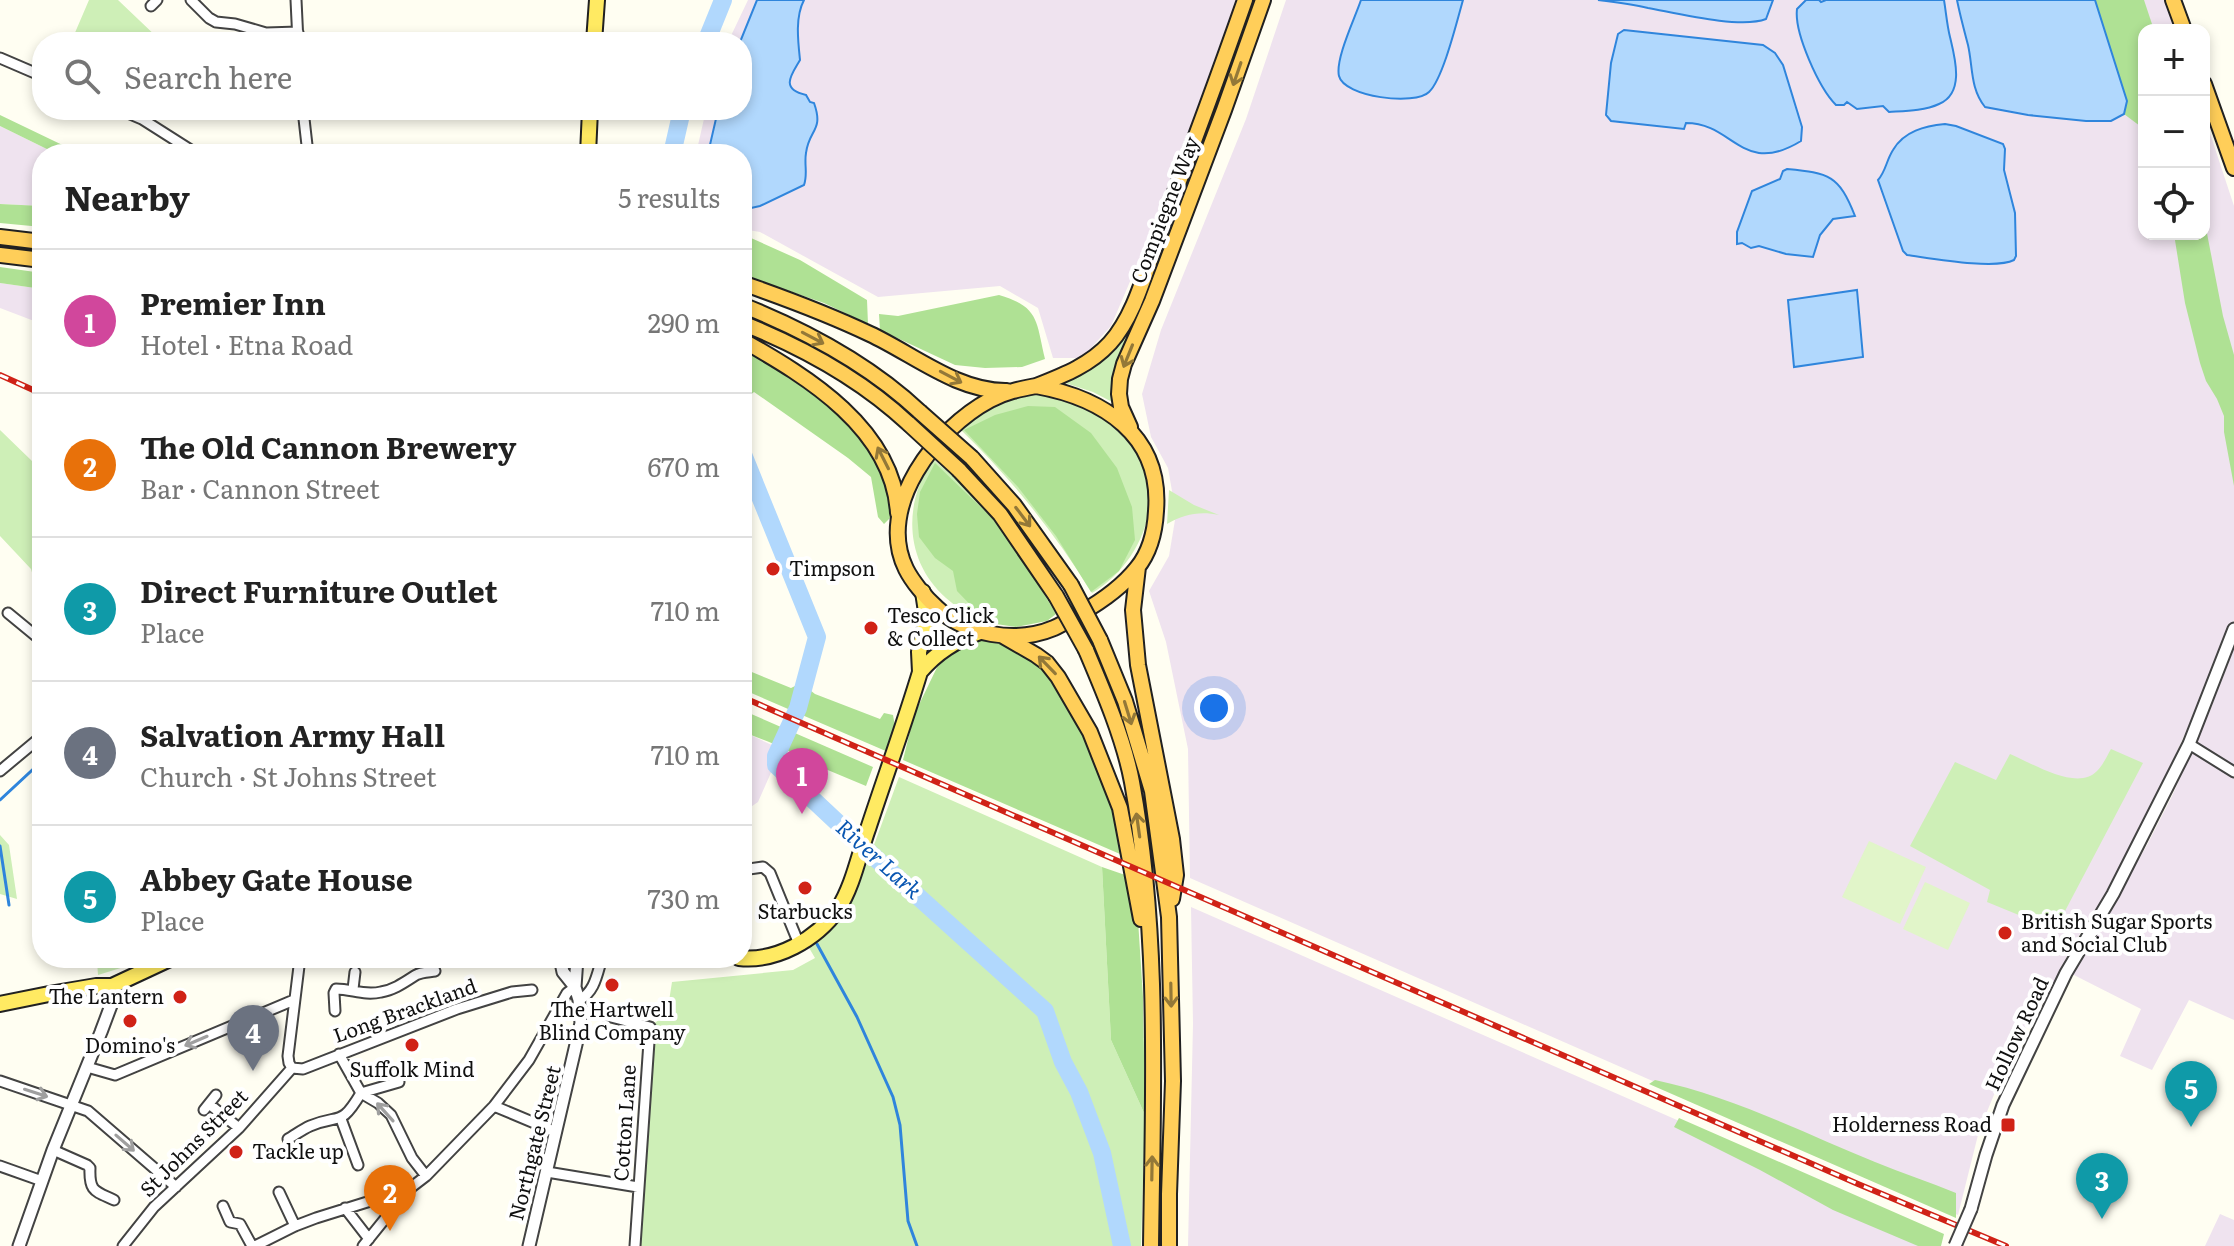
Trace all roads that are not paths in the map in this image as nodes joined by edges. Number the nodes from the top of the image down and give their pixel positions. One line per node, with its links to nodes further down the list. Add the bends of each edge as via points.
1 (191, 0): 8 (street, via 216,22)
2 (296, 0): 9 (street)
3 (597, 0): 10 (main road)
4 (1245, 0): 29 (highway, Compiegne Way, via 1119,331 1089,362)
5 (1263, 0): 31 (highway, Compiegne Way, one-way to 31, via 1120,379 1121,407)
6 (2173, 0): 7 (highway)
7 (2182, 24)
8 (263, 32)
9 (298, 32)
10 (595, 32)
11 (0, 58): 12 (street)
12 (32, 72)
13 (2208, 96): 20 (highway)
14 (144, 120): 17 (street)
15 (304, 120): 18 (street)
16 (590, 120): 19 (main road)
17 (181, 144)
18 (307, 144)
19 (588, 144)
20 (2234, 168)
21 (0, 237): 22 (highway)
22 (32, 241)
23 (0, 255): 24 (highway)
24 (32, 259)
25 (752, 286): 30 (highway, one-way to 30, via 870,334 967,385)
26 (752, 309): 46 (highway, one-way to 46, bridge, via 808,334 897,390 972,458 1014,505 1071,585 1125,701 1152,791)
27 (752, 327): 48 (highway, one-way to 27, bridge, via 1132,779 1108,701 1056,596 1000,514 886,403 798,348)
28 (752, 346): 32 (highway, one-way to 28, via 888,467 870,438 807,380)
29 (1036, 386): 30 (highway); 31 (highway, via 1087,400)
30 (1010, 391): 32 (highway, via 965,416 931,451 908,487)
31 (1134, 434): 33 (highway, via 1151,467 1157,498 1155,530)
32 (898, 524): 34 (highway, via 906,570)
33 (1138, 567): 39 (highway, via 1111,594 1055,627); 46 (highway, via 1133,610 1138,665 1176,875)
34 (923, 592): 37 (highway, via 946,616); 40 (main road)
35 (8, 613): 38 (street)
36 (2234, 629): 42 (street, Hollow Road)
37 (980, 632): 39 (highway); 40 (main road, via 953,642)
38 (32, 633)
39 (1000, 635): 48 (highway, one-way to 39, via 1120,808 1090,732 1047,663)
40 (920, 672): 47 (main road, via 838,908)
41 (32, 744): 43 (street)
42 (2189, 744): 44 (street); 100 (street, Hollow Road, bridge, via 2033,1039 1995,1123)
43 (0, 771)
44 (2234, 772)
45 (752, 867): 47 (street, via 770,873)
46 (1169, 917): 99 (highway, one-way to 99)
47 (799, 944): 49 (main road)
48 (1150, 958): 98 (highway, one-way to 48)
49 (752, 959)
50 (151, 968): 57 (main road)
51 (299, 968): 61 (street)
52 (562, 968): 58 (street, Northgate Street)
53 (576, 968): 58 (street, Northgate Street)
54 (599, 968): 63 (street, Northgate Street)
55 (435, 971): 59 (street, via 384,992 363,995)
56 (355, 972): 59 (street)
57 (112, 986): 62 (main road); 66 (street, via 113,1000)
58 (575, 987): 63 (street, Northgate Street); 73 (street)
59 (353, 989): 64 (street, via 336,989)
60 (532, 990): 65 (street, Long Brackland, via 457,1009)
61 (294, 1000): 66 (street, one-way to 66, via 115,1075); 67 (street, via 288,1056)
62 (0, 1004)
63 (580, 1005): 76 (street, Northgate Street, via 581,1023); 85 (street, Cotton Lane, via 650,1027)
64 (335, 1011)
65 (339, 1054): 67 (street, Long Brackland, via 303,1069); 70 (street)
66 (87, 1067): 72 (street)
67 (292, 1068): 75 (street, St Johns Street)
68 (0, 1081): 72 (street, one-way to 72)
69 (399, 1082): 70 (street)
70 (361, 1093): 74 (street); 82 (street, one-way to 70, via 391,1115)
71 (216, 1095): 75 (street, via 206,1107)
72 (72, 1105): 78 (street); 84 (street, one-way to 84, via 88,1111)
73 (494, 1106): 76 (street); 82 (street)
74 (341, 1119): 77 (street, via 311,1126); 79 (street)
75 (239, 1128): 84 (street, St Johns Street)
76 (556, 1132): 81 (street, Northgate Street)
77 (288, 1139)
78 (53, 1150): 83 (street); 88 (street, via 87,1165 89,1185)
79 (358, 1165)
80 (0, 1166): 83 (street)
81 (547, 1172): 85 (street); 96 (street, Northgate Street)
82 (426, 1176): 86 (street)
83 (42, 1181): 93 (street)
84 (176, 1187): 94 (street, St Johns Street)
85 (638, 1187): 97 (street, Cotton Lane)
86 (409, 1189): 90 (street); 92 (street)
87 (279, 1192): 91 (street)
88 (114, 1200)
89 (223, 1206): 95 (street)
90 (345, 1208): 91 (street); 92 (street)
91 (295, 1226): 95 (street)
92 (366, 1242)
93 (19, 1246)
94 (123, 1246)
95 (253, 1246)
96 (529, 1246)
97 (635, 1246)
98 (1151, 1246)
99 (1169, 1246)
100 (1955, 1246)

